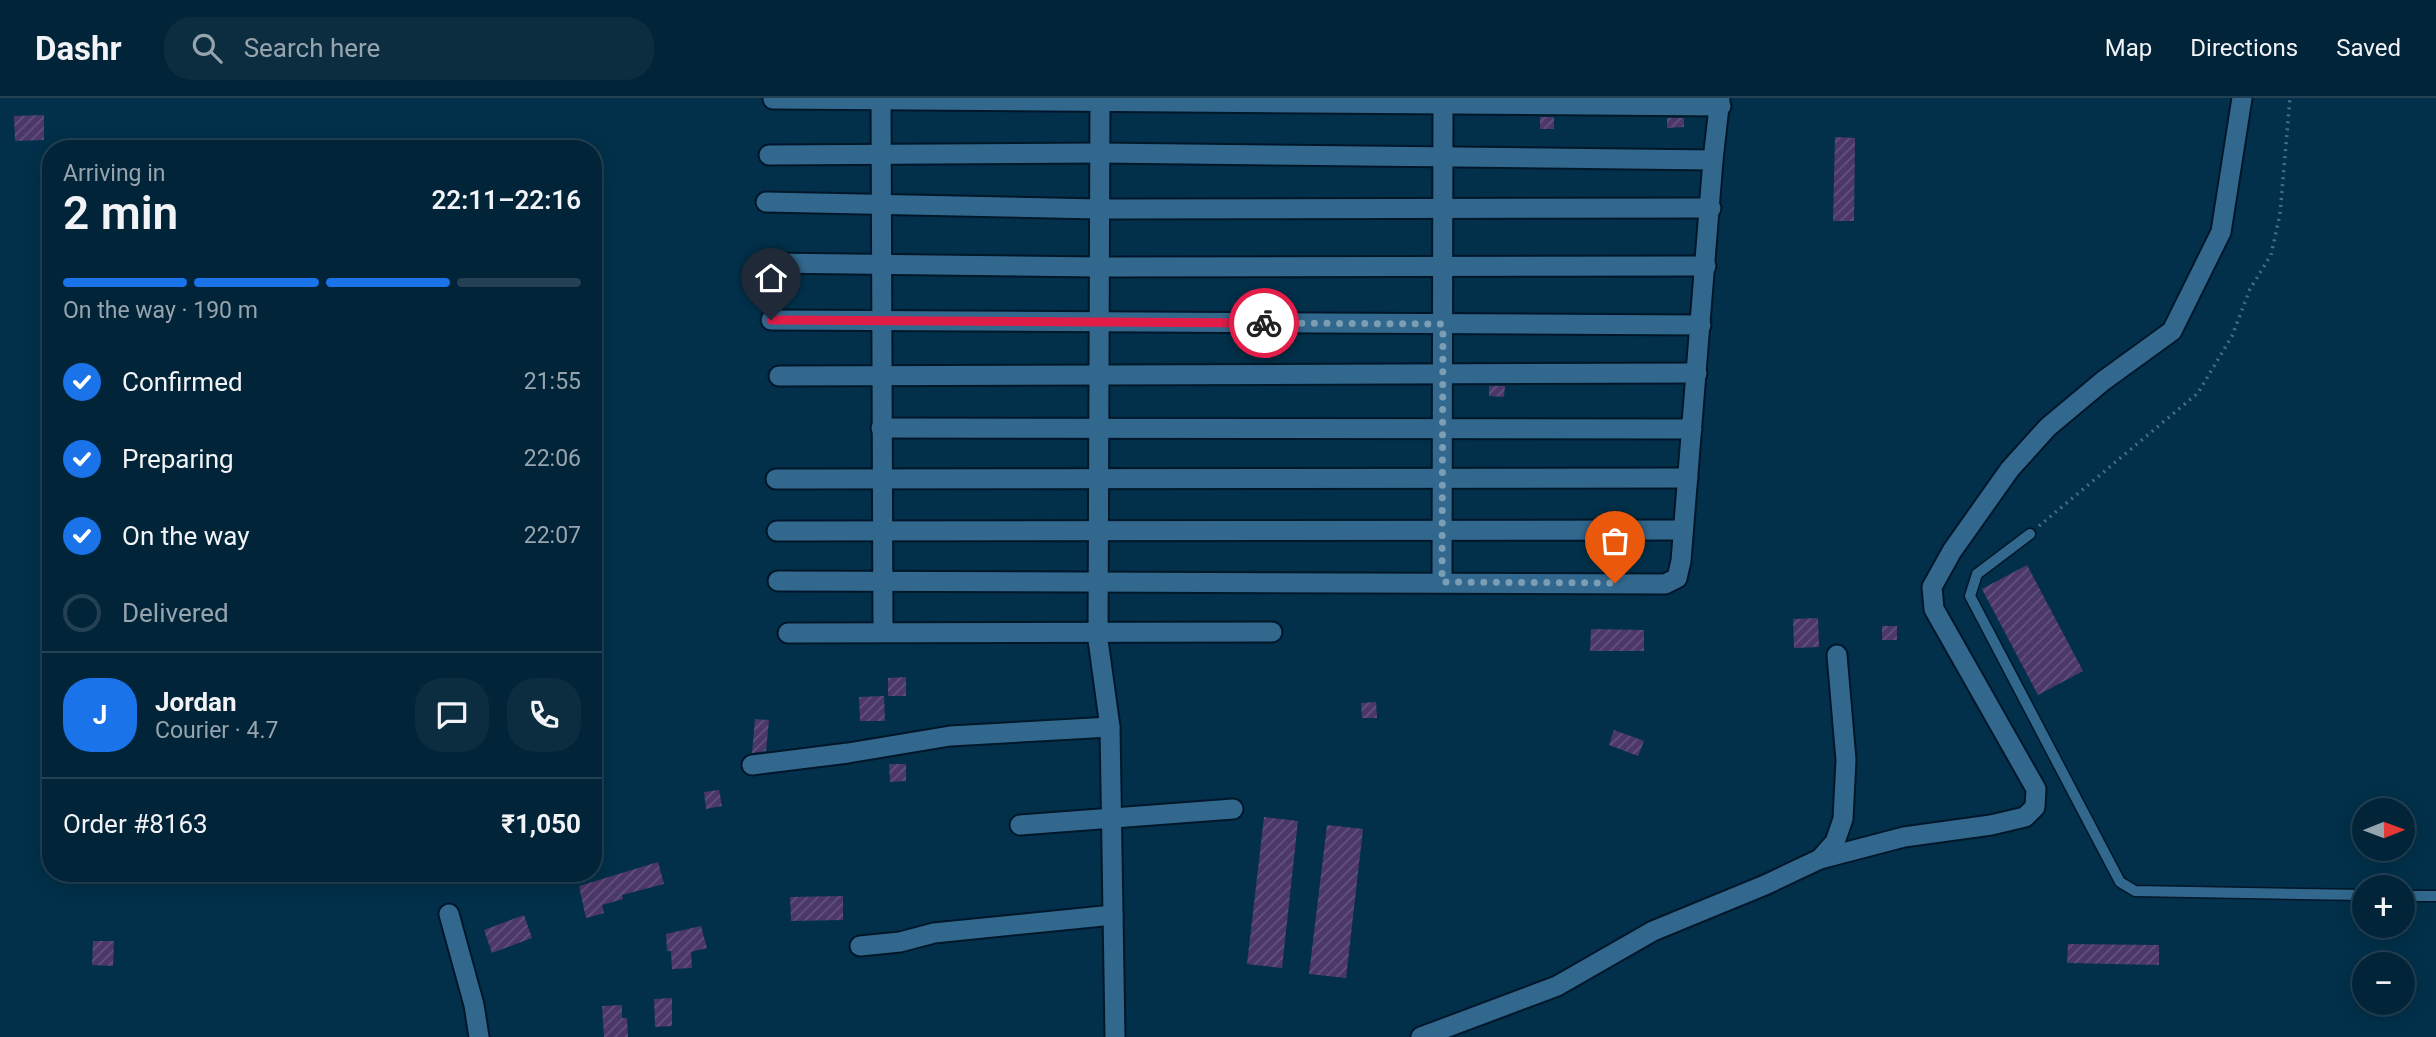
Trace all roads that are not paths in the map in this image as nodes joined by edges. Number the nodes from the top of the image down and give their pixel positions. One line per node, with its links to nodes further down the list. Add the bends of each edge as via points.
1 (2242, 98): 61 (street, via 2221,232 2172,331 2048,427 1995,489 1932,587 1934,609 2036,789 2035,807 2025,817 1904,837)
2 (773, 99): 3 (street)
3 (881, 99): 4 (street); 8 (street)
4 (1100, 100): 5 (street); 7 (street)
5 (1443, 100): 6 (street); 10 (street)
6 (1720, 103): 11 (street)
7 (1100, 153): 8 (street); 10 (street); 16 (street)
8 (881, 154): 9 (street); 13 (street)
9 (769, 155)
10 (1443, 156): 11 (street); 14 (street)
11 (1713, 160): 15 (street)
12 (766, 202): 13 (street)
13 (881, 205): 16 (street); 18 (street)
14 (1443, 207): 15 (street); 16 (street); 21 (street)
15 (1711, 208): 19 (street)
16 (1099, 209): 20 (street)
17 (768, 263): 18 (street)
18 (881, 264): 20 (street); 23 (street)
19 (1706, 266): 21 (street); 26 (street)
20 (1099, 267): 21 (street); 24 (street)
21 (1443, 267): 25 (street)
22 (771, 320): 23 (street)
23 (881, 320): 24 (street); 30 (street)
24 (1099, 322): 25 (street); 28 (street)
25 (1443, 324): 26 (street); 29 (street)
26 (1700, 325): 27 (street)
27 (1697, 373): 29 (street); 35 (street)
28 (1099, 374): 29 (street); 30 (street); 33 (street)
29 (1443, 374): 34 (street)
30 (881, 375): 31 (street); 32 (street)
31 (779, 376)
32 (881, 428): 33 (street); 38 (street)
33 (1098, 428): 34 (street); 39 (street)
34 (1443, 429): 35 (street); 40 (street)
35 (1692, 429): 36 (street)
36 (1688, 478): 40 (street); 43 (street)
37 (776, 479): 38 (street)
38 (881, 479): 39 (street); 45 (street)
39 (1098, 479): 40 (street); 41 (street)
40 (1443, 479): 42 (street)
41 (1098, 530): 42 (street); 45 (street); 49 (street)
42 (1442, 530): 43 (street); 50 (street)
43 (1684, 530): 50 (street, via 1677,578 1665,584)
44 (777, 531): 45 (street)
45 (881, 531): 48 (street)
46 (2030, 534): 62 (lane, via 1977,574 1970,596 2120,882 2135,891)
47 (778, 581): 48 (street)
48 (881, 582): 49 (street); 51 (street)
49 (1098, 582): 50 (street); 52 (street)
50 (1442, 582)
51 (883, 632): 52 (street); 54 (street)
52 (1098, 632): 53 (street); 56 (street)
53 (1272, 632)
54 (788, 633)
55 (1837, 655): 61 (street, via 1846,760 1843,819 1835,842)
56 (1110, 727): 57 (street, via 950,736); 59 (street)
57 (752, 765)
58 (1233, 808): 59 (street)
59 (1111, 818): 60 (street); 66 (street)
60 (1020, 825)
61 (1820, 859): 70 (street, via 1653,932 1557,986)
62 (2352, 895)
63 (2415, 896): 64 (lane)
64 (2436, 896)
65 (449, 914): 68 (street)
66 (1113, 915): 67 (street, via 934,933); 69 (street)
67 (860, 946)
68 (479, 1037)
69 (1115, 1037)
70 (1422, 1037)

